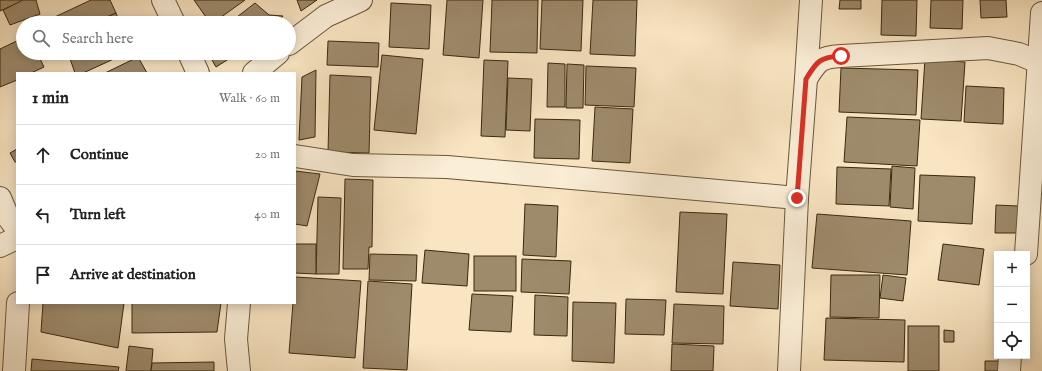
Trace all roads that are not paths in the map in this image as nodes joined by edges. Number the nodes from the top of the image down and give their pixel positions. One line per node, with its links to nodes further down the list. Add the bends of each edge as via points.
1 (162, 0): 5 (street)
2 (361, 0): 6 (street, via 326,16)
3 (811, 0): 12 (street)
4 (1042, 13): 9 (street)
5 (170, 16)
6 (296, 39)
7 (192, 60): 10 (street)
8 (270, 60): 11 (street)
9 (1038, 62): 12 (street, via 1019,54 988,48 826,57); 19 (street)
10 (198, 72)
11 (255, 72)
12 (806, 79): 15 (street)
13 (296, 156): 15 (street, via 353,165 447,167)
14 (0, 198): 16 (street, via 8,217)
15 (797, 198): 25 (street)
16 (16, 227)
17 (16, 238): 18 (street)
18 (0, 246)
19 (1026, 251)
20 (18, 304): 23 (street)
21 (240, 304): 24 (street, via 236,339)
22 (1010, 359): 26 (street)
23 (14, 371)
24 (239, 371)
25 (789, 371)
26 (1009, 371)

